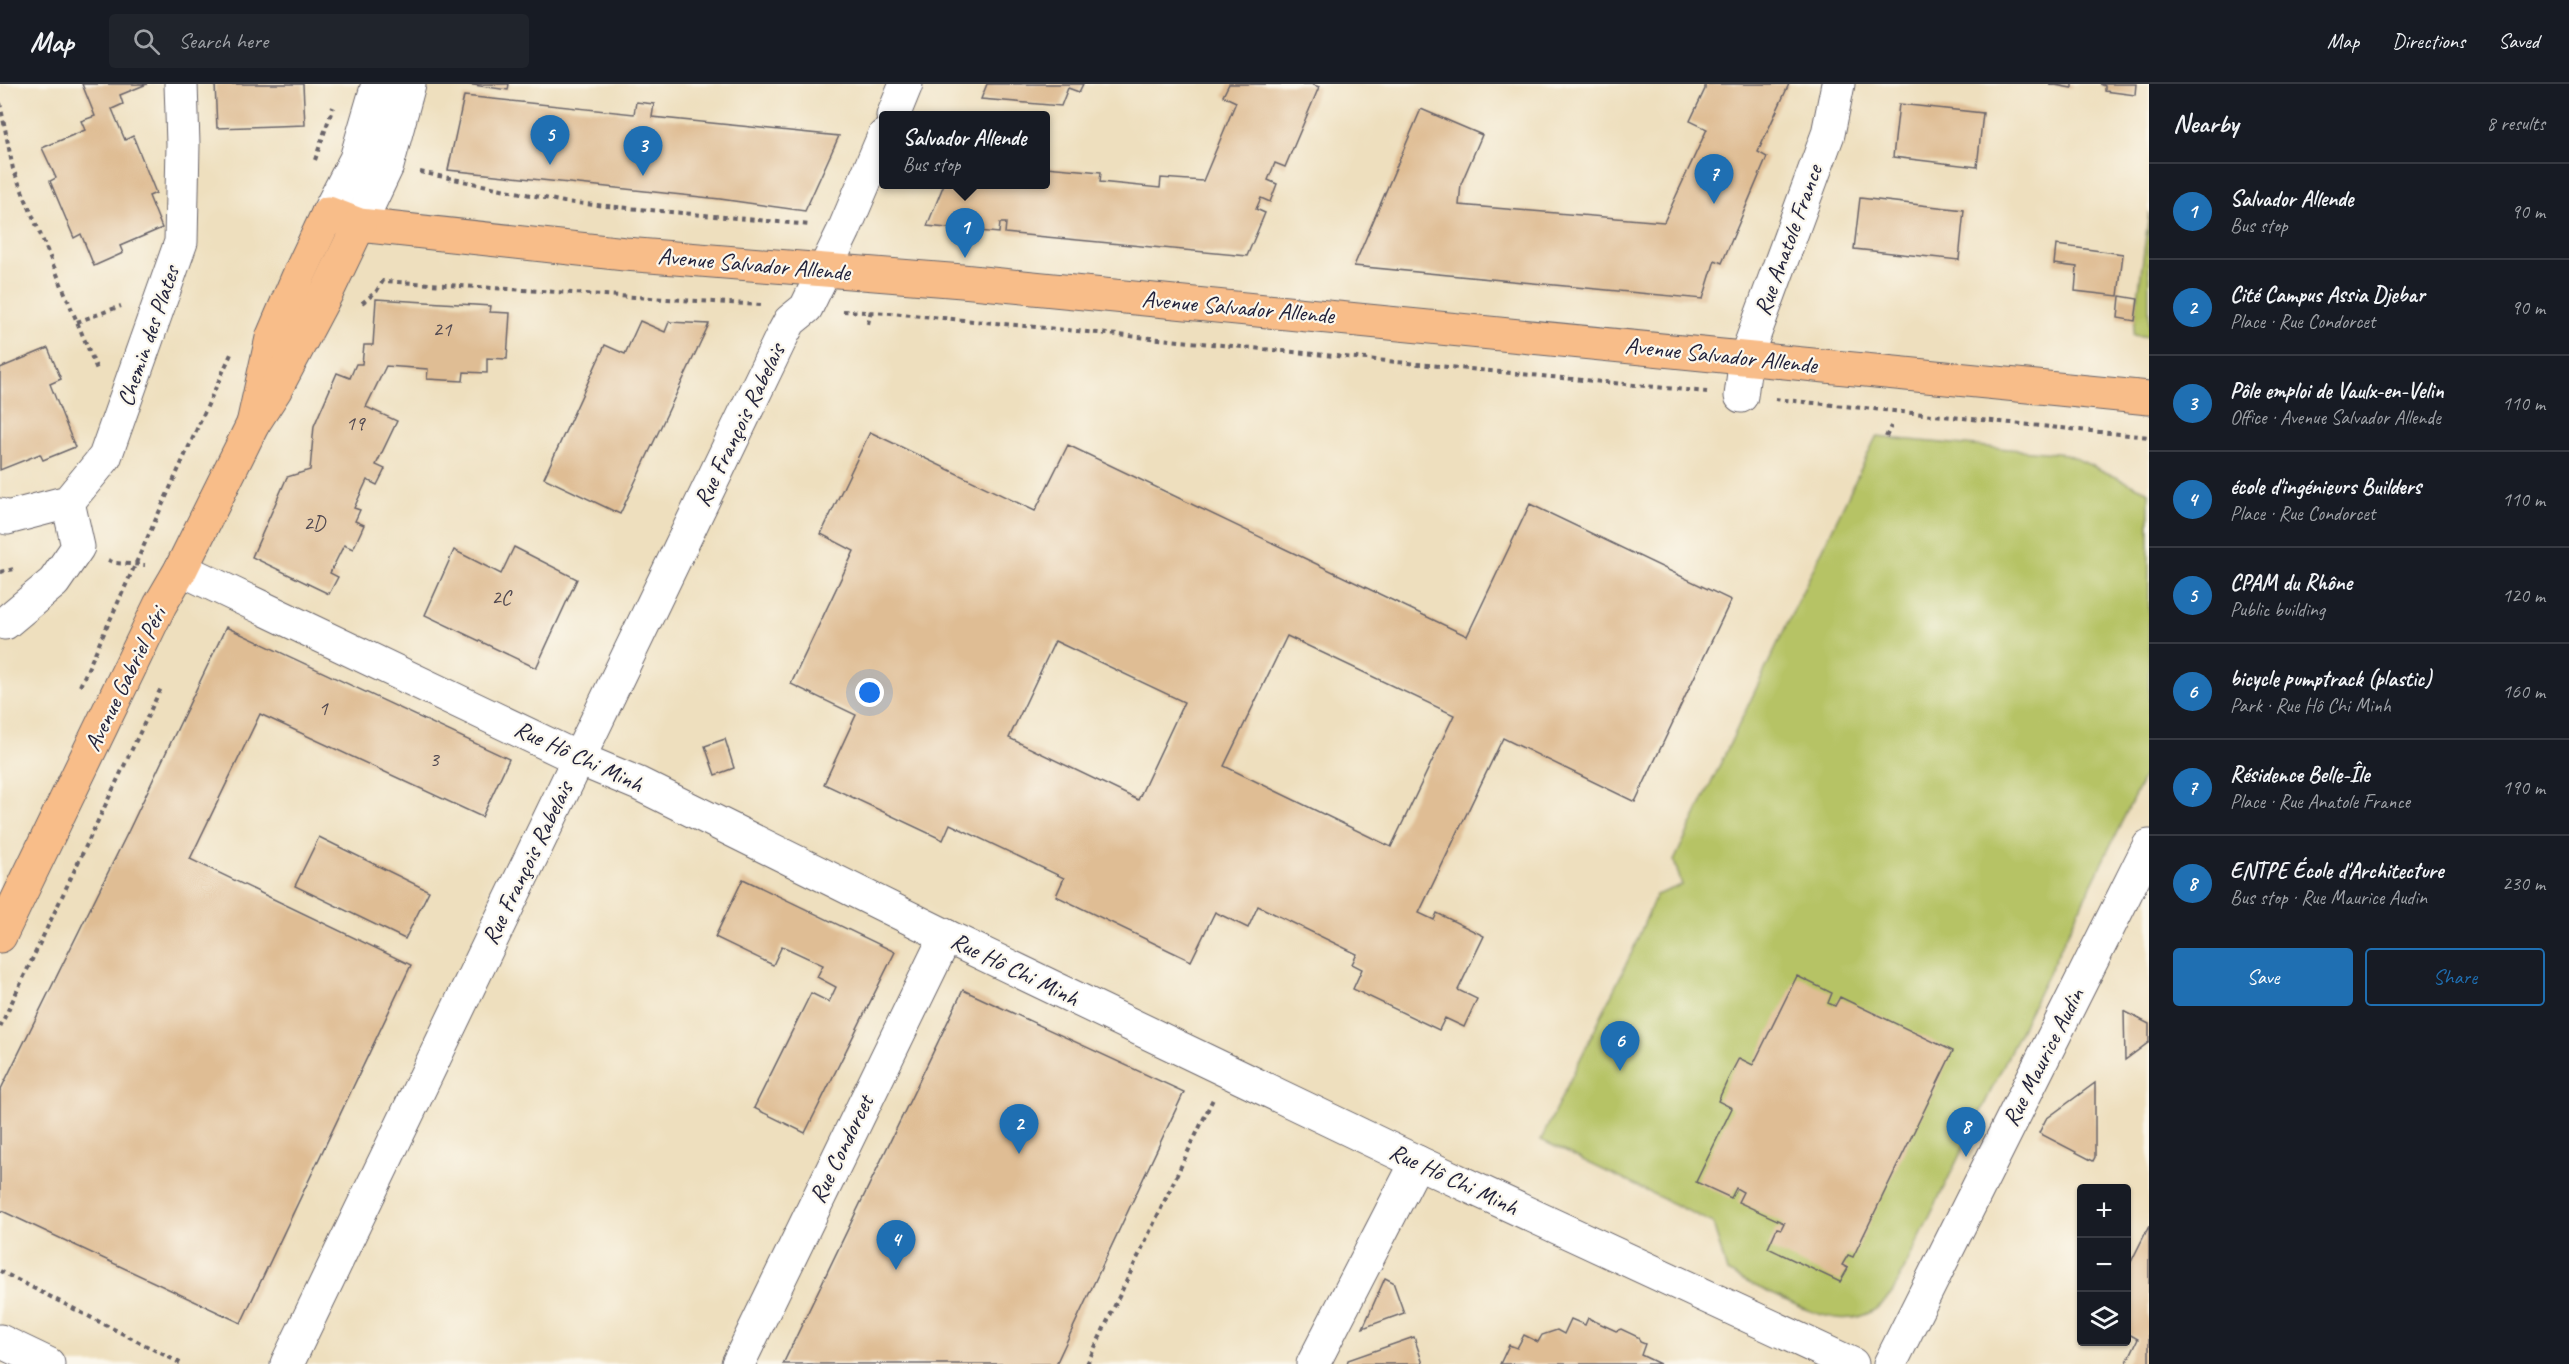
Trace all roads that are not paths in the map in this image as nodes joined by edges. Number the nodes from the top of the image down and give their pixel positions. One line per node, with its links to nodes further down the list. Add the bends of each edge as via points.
1 (181, 84): 15 (street, Chemin des Plates, via 182,242 105,457)
2 (378, 84): 8 (street, via 356,159)
3 (409, 84): 9 (street, via 387,166)
4 (906, 84): 6 (street)
5 (1838, 84): 11 (street, Rue Anatole France, via 1828,134)
6 (895, 111)
7 (879, 148): 10 (street, Rue François Rabelais)
8 (328, 213): 9 (main road, Avenue Salvador Allende); 14 (main road, Avenue Gabriel Péri, via 272,338)
9 (359, 225): 10 (main road, Avenue Salvador Allende); 14 (main road, Avenue Gabriel Péri, via 275,390)
10 (823, 271): 11 (main road, Avenue Salvador Allende); 19 (street, Rue François Rabelais, via 806,308 790,321 783,334)
11 (1746, 357): 12 (street, Rue Anatole France); 13 (main road, Avenue Salvador Allende)
12 (1741, 396)
13 (2149, 398)
14 (253, 424): 17 (main road, Avenue Gabriel Péri)
15 (68, 502): 16 (street, via 7,518); 18 (street, via 78,547 54,582)
16 (0, 515)
17 (182, 569): 19 (street, Rue Hô Chi Minh); 21 (main road, Avenue Gabriel Péri, via 160,605)
18 (5, 622)
19 (578, 758): 22 (street, Rue Hô Chi Minh, via 639,784); 26 (street, Rue François Rabelais)
20 (2149, 846): 30 (street, Rue Maurice Audin)
21 (0, 936)
22 (946, 936): 23 (street, Rue Hô Chi Minh); 27 (street, Rue Condorcet)
23 (1417, 1162): 28 (street); 29 (street, Rue Hô Chi Minh)
24 (0, 1341): 25 (street)
25 (48, 1364)
26 (286, 1364)
27 (738, 1364)
28 (1312, 1364)
29 (1852, 1364)
30 (1890, 1364)

